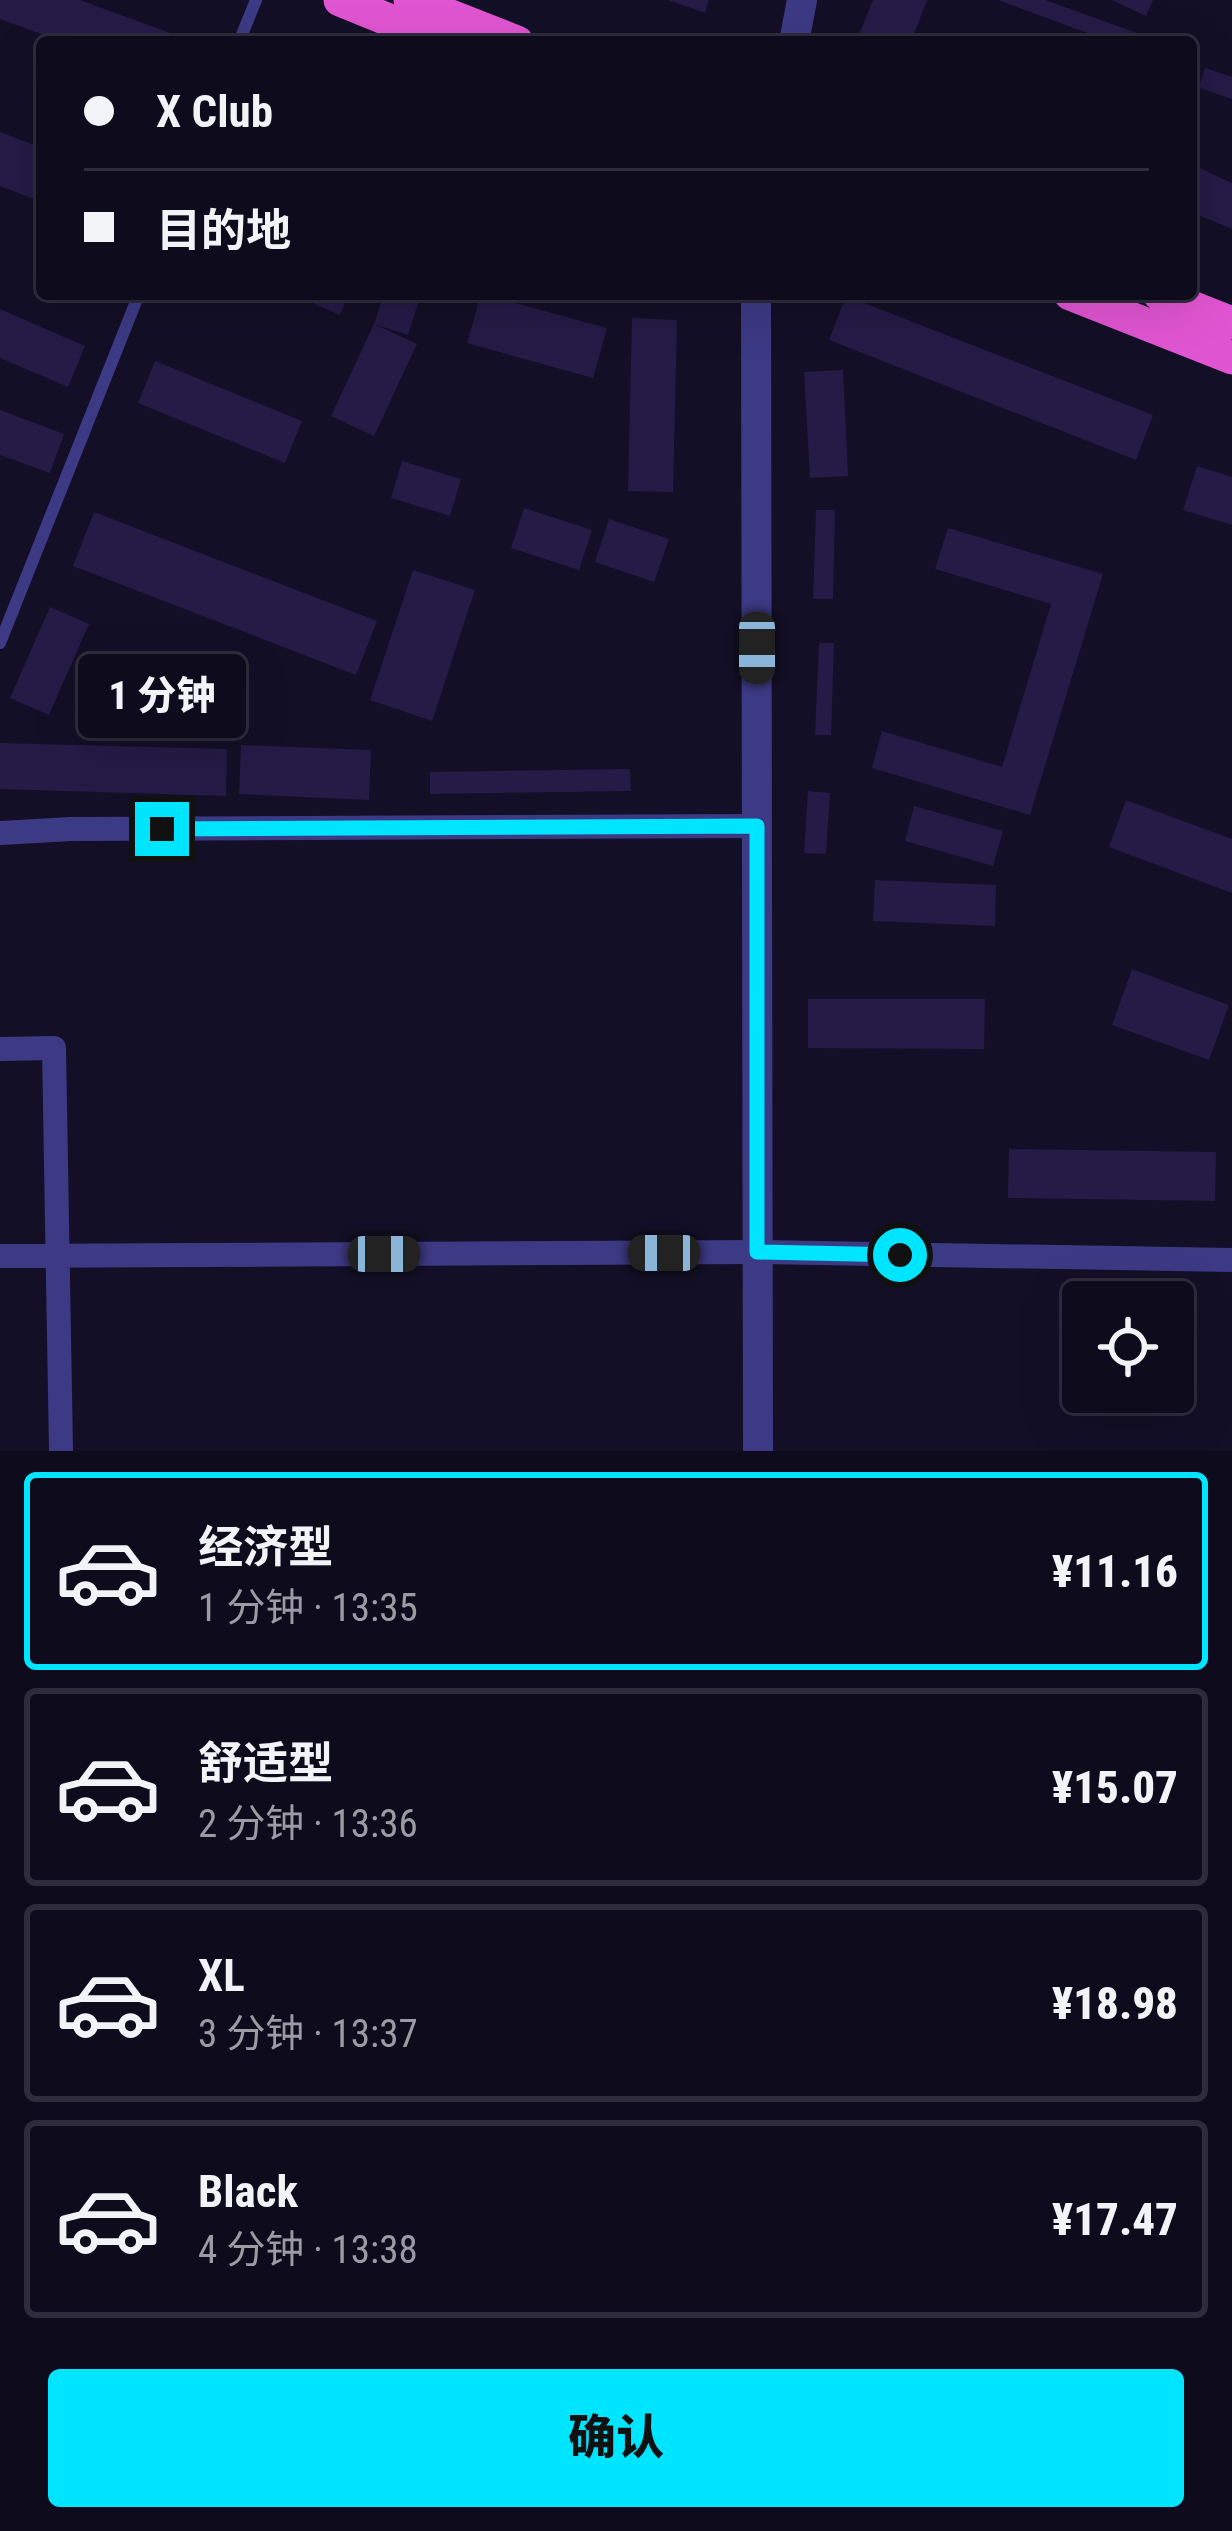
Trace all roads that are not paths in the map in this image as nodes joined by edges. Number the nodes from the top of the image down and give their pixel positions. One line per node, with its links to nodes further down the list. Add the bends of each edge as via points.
1 (256, 0): 5 (lane)
2 (340, 0): 6 (highway)
3 (410, 0): 7 (highway)
4 (802, 0): 8 (street)
5 (241, 36)
6 (427, 36)
7 (502, 36)
8 (795, 36)
9 (137, 300): 15 (lane)
10 (756, 300): 16 (street)
11 (1085, 300): 14 (highway)
12 (1175, 300): 13 (highway)
13 (1232, 322)
14 (1232, 358)
15 (0, 644)
16 (757, 826): 17 (street); 19 (street)
17 (0, 833)
18 (0, 1049): 20 (street, via 54,1048)
19 (757, 1252): 20 (street); 22 (street); 24 (street)
20 (58, 1255): 21 (street); 23 (street)
21 (0, 1256)
22 (1232, 1260)
23 (62, 1451)
24 (758, 1451)

